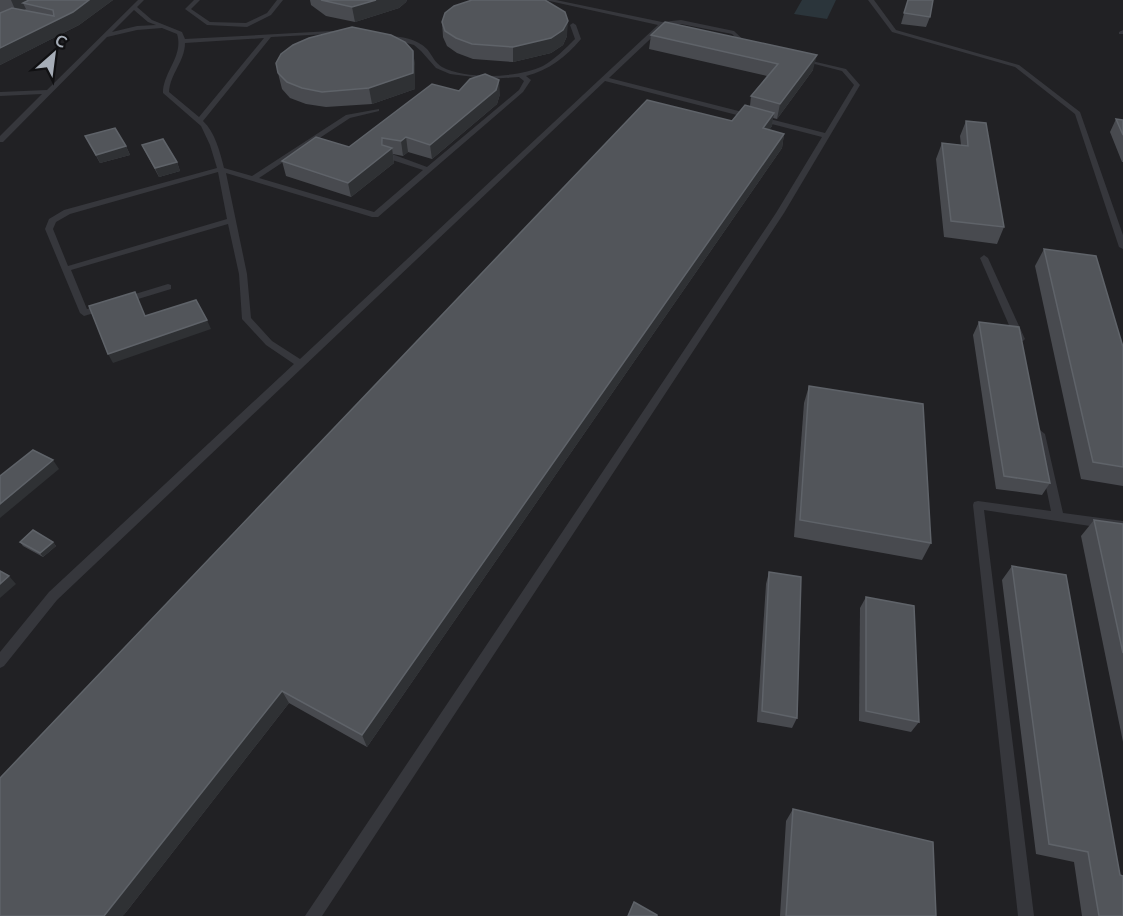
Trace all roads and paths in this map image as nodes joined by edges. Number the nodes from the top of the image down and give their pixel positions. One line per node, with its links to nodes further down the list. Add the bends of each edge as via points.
1 (141, 0): 6 (lane)
2 (197, 0): 3 (lane, via 188,9 209,24 248,25 269,14)
3 (280, 0)
4 (548, 0): 7 (lane)
5 (871, 0): 30 (lane, via 894,31 1017,66 1078,113)
6 (134, 6): 9 (lane, via 150,21); 11 (lane)
7 (662, 24): 15 (lane, via 681,22 734,33 746,46); 18 (lane)
8 (573, 25): 17 (lane, via 578,39 566,51 538,70)
9 (167, 28): 11 (lane, via 137,28); 14 (lane, via 180,33)
10 (356, 31): 12 (lane)
11 (104, 36): 19 (lane)
12 (269, 36): 14 (lane); 22 (lane)
13 (383, 36): 17 (lane, via 417,44 443,69 465,75)
14 (183, 40): 22 (lane, via 179,59 165,82 166,93)
15 (757, 49)
16 (789, 57): 23 (lane, via 844,69 857,85)
17 (519, 74): 27 (lane, via 528,80 521,91)
18 (604, 79): 23 (lane); 35 (lane)
19 (48, 92): 20 (lane); 24 (lane)
20 (0, 94)
21 (377, 110): 28 (lane, via 348,116)
22 (199, 121): 26 (lane, via 214,145)
23 (824, 135): 40 (lane, via 780,213)
24 (0, 140)
25 (389, 156): 27 (lane)
26 (222, 169): 28 (lane); 29 (lane); 32 (lane, via 67,212 52,220 50,229)
27 (429, 170): 28 (lane, via 375,215)
28 (254, 178)
29 (232, 220): 32 (lane); 35 (lane, via 247,319 269,343)
30 (1123, 247)
31 (984, 258): 34 (lane)
32 (66, 269): 33 (lane, via 84,313)
33 (168, 287)
34 (1022, 346)
35 (301, 364): 39 (lane, via 53,596)
36 (1039, 425): 37 (lane)
37 (1058, 516): 38 (lane); 41 (lane, via 978,506)
38 (1123, 526)
39 (0, 662)
40 (313, 916)
41 (1026, 916)

